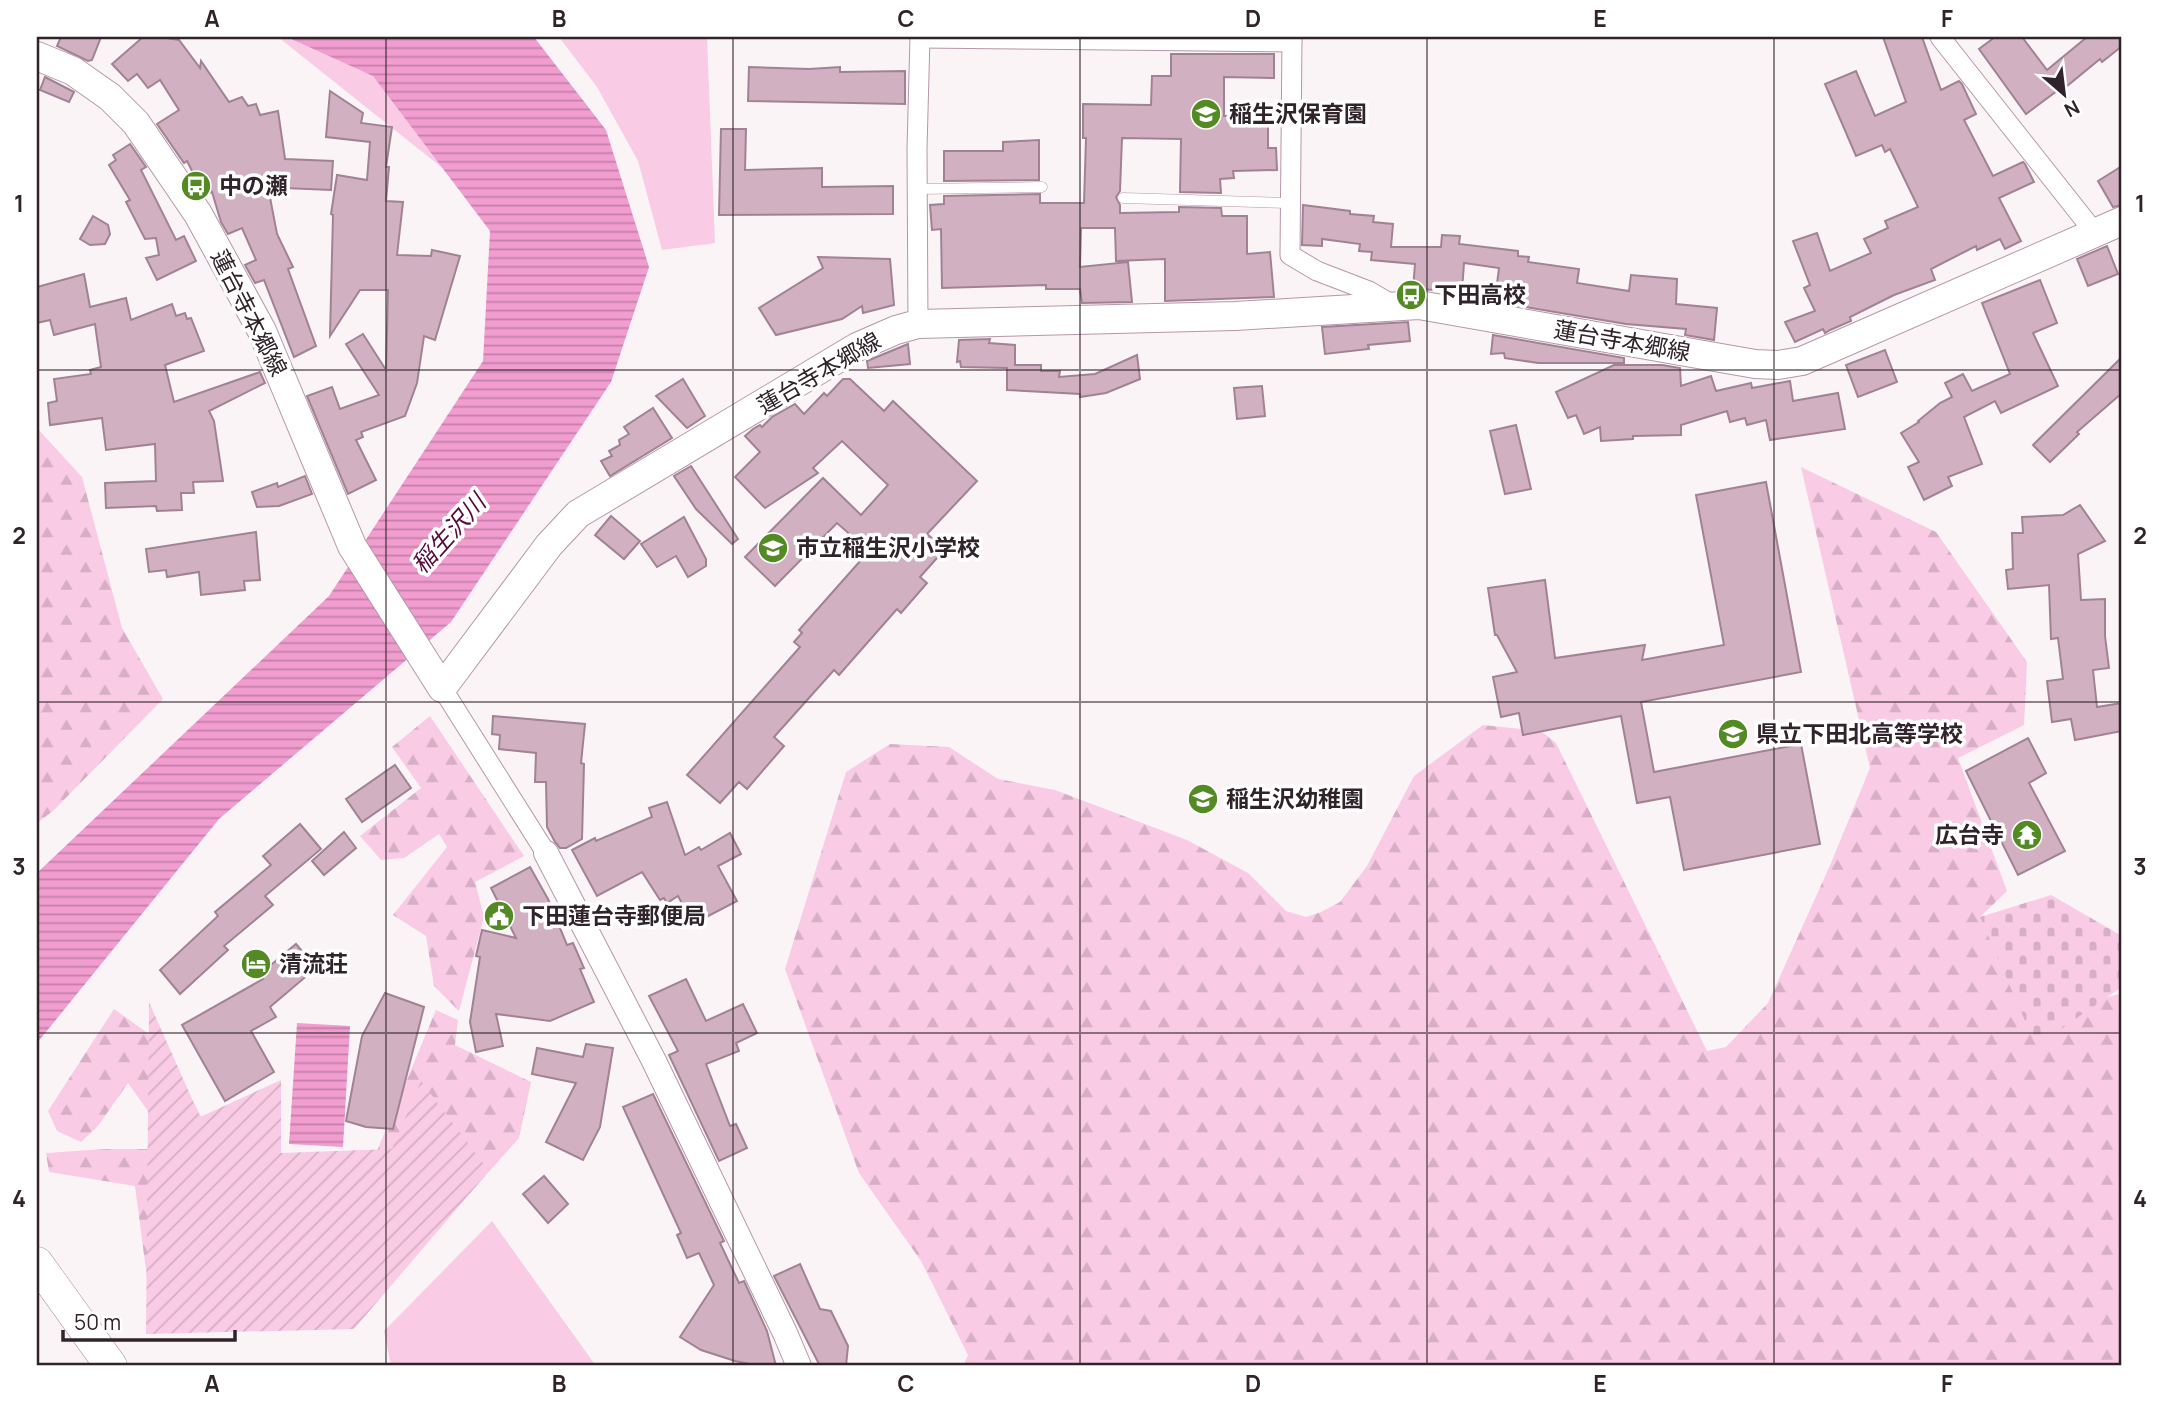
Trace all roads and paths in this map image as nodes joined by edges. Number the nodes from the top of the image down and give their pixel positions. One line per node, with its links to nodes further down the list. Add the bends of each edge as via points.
1 (1940, 37): 12 (street)
2 (920, 38): 3 (street); 8 (street)
3 (1094, 38): 4 (street)
4 (1163, 39): 5 (street)
5 (1292, 39): 10 (street)
6 (37, 56): 15 (main road, 蓮台寺本郷線, via 73,71 110,97 136,123 198,214 262,331 352,546)
7 (1042, 187): 8 (lane)
8 (917, 190): 14 (street)
9 (1123, 198): 10 (lane)
10 (1289, 203): 13 (street, via 1290,255 1294,259)
11 (2122, 221): 12 (main road, 蓮台寺本郷線)
12 (2095, 233): 13 (main road, 蓮台寺本郷線, via 1802,361 1778,365 1419,305)
13 (1396, 307): 14 (main road, 蓮台寺本郷線)
14 (918, 324): 15 (main road, 蓮台寺本郷線, via 858,347 578,514)
15 (436, 680): 16 (street)
16 (546, 853): 19 (street, via 654,1060)
17 (45, 1273): 18 (highway)
18 (111, 1366)
19 (799, 1366)

